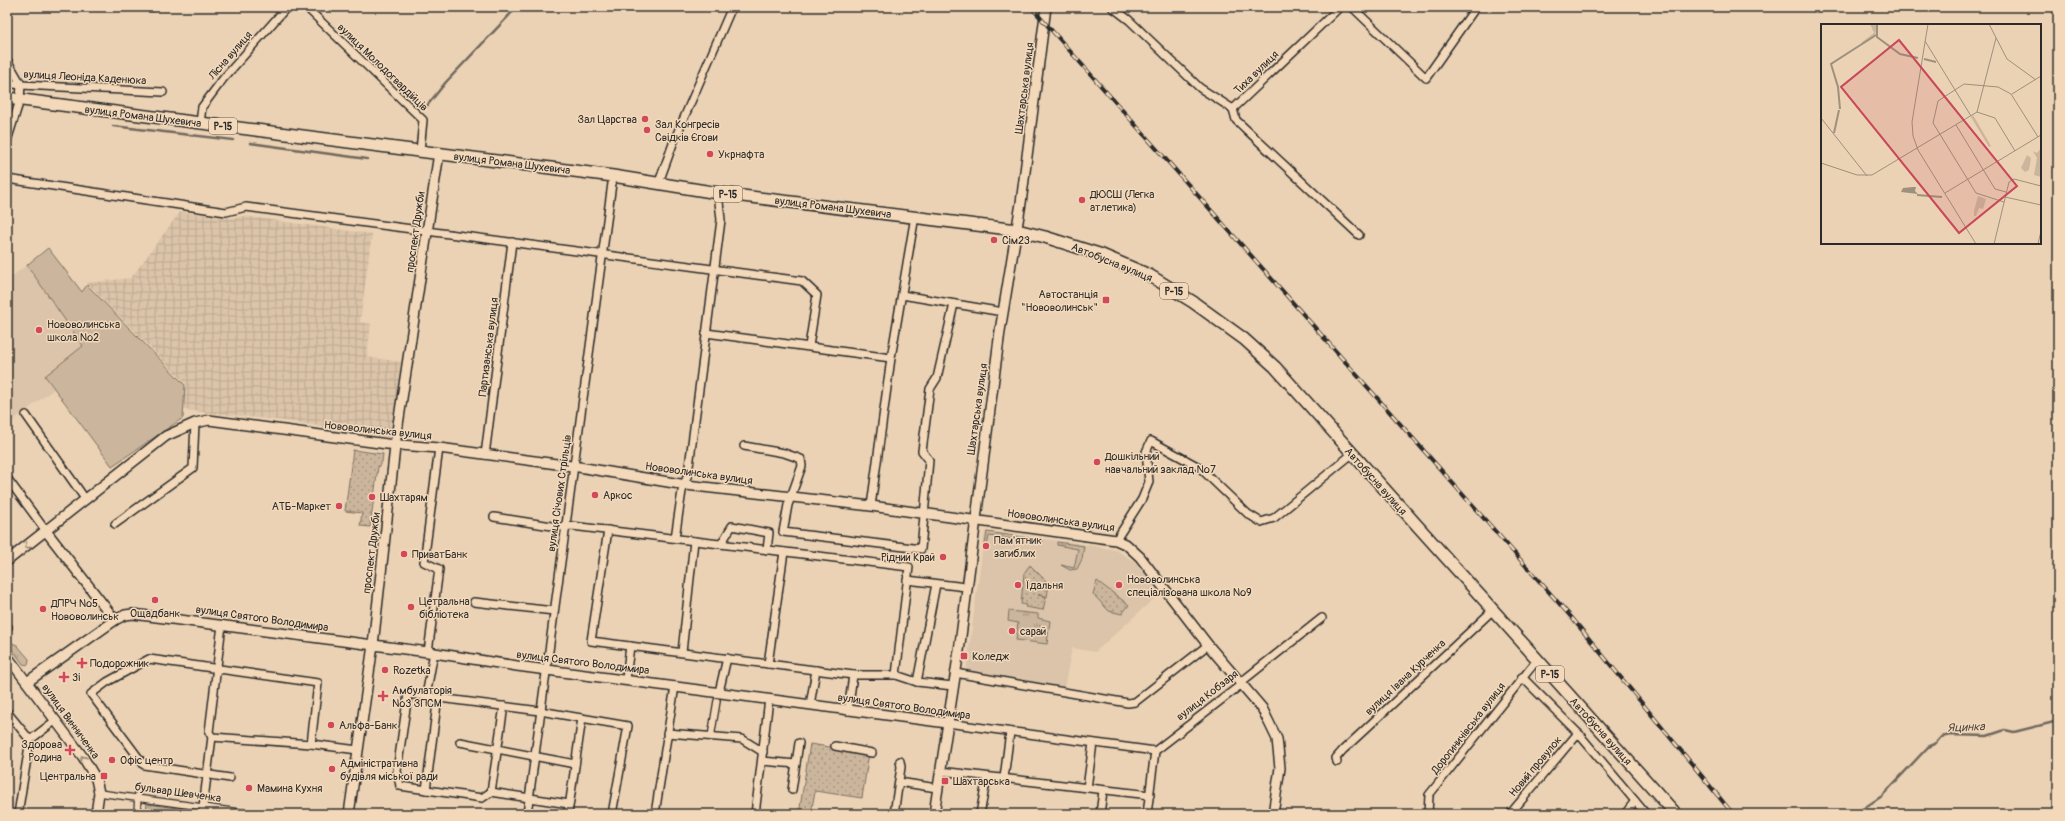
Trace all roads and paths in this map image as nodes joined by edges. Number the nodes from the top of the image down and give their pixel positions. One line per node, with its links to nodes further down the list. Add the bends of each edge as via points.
1 (287, 7): 16 (street, Лісна вулиця, via 223,79 202,107)
2 (306, 7): 18 (street, вулиця Молодогвардійців, via 423,120)
3 (732, 7): 22 (street)
4 (1046, 7): 25 (street, Шахтарська вулиця)
5 (1112, 7): 15 (street, Тиха вулиця, via 1135,25 1200,88)
6 (1340, 7): 15 (street, Тиха вулиця)
7 (1352, 7): 8 (street, via 1426,78)
8 (1476, 7)
9 (7, 60): 11 (street)
10 (7, 83): 11 (street, вулиця Леоніда Каденюка)
11 (21, 85): 12 (street, вулиця Леоніда Каденюка); 14 (street)
12 (163, 92)
13 (7, 98): 14 (main road, вулиця Романа Шухевича / Р-15)
14 (20, 100): 16 (main road, вулиця Романа Шухевича / Р-15); 17 (street)
15 (1233, 109): 27 (street, via 1236,120)
16 (200, 123): 18 (main road, вулиця Романа Шухевича / Р-15)
17 (7, 141)
18 (420, 151): 19 (main road, вулиця Романа Шухевича / Р-15)
19 (439, 153): 20 (main road, вулиця Романа Шухевича / Р-15); 26 (street, проспект Дружби)
20 (613, 176): 22 (main road, вулиця Романа Шухевича / Р-15); 29 (street, вулиця Січових Стрільців)
21 (7, 179): 26 (street, via 226,212 246,207)
22 (659, 182): 23 (main road, вулиця Романа Шухевича / Р-15)
23 (718, 193): 24 (main road, вулиця Романа Шухевича / Р-15); 30 (street, via 721,220)
24 (915, 216): 25 (main road, вулиця Романа Шухевича / Р-15); 31 (street)
25 (1017, 230): 33 (street, Шахтарська вулиця); 42 (main road, Автобусна вулиця / Р-15, via 1102,255 1149,275 1193,302 1244,339 1275,367)
26 (428, 231): 28 (street); 39 (street, проспект Дружби)
27 (1359, 235)
28 (512, 242): 29 (street); 43 (street, Партизанська вулиця)
29 (602, 255): 30 (street); 44 (street, вулиця Січових Стрільців)
30 (714, 270): 34 (street); 35 (street, via 802,281 817,295)
31 (902, 295): 32 (street); 36 (street)
32 (954, 304): 33 (street); 50 (street, via 937,378 930,389 922,451 929,460)
33 (1003, 312): 52 (street, Шахтарська вулиця)
34 (706, 333): 35 (street); 46 (street)
35 (809, 346): 36 (street)
36 (891, 358): 49 (street)
37 (26, 415): 48 (street)
38 (195, 423): 39 (street, Нововолинська вулиця, via 209,420 224,421); 48 (street, Нововолинська вулиця, via 160,440); 53 (street, via 193,468)
39 (396, 445): 41 (street, Нововолинська вулиця); 73 (street, проспект Дружби)
40 (744, 446): 47 (street, via 784,453 800,459 802,466)
41 (439, 448): 43 (street, Нововолинська вулиця); 76 (street, via 424,562 439,570)
42 (1352, 454): 58 (street, via 1274,518 1261,522 1248,514 1199,467 1151,441 1146,452 1149,482 1142,499); 69 (main road, Автобусна вулиця / Р-15)
43 (485, 455): 44 (street, Нововолинська вулиця)
44 (574, 467): 46 (street, Нововолинська вулиця); 54 (street, вулиця Січових Стрільців)
45 (7, 478): 56 (street)
46 (686, 485): 47 (street, Нововолинська вулиця); 57 (street, via 682,491)
47 (791, 497): 49 (street, Нововолинська вулиця); 50 (street, via 783,532 921,549)
48 (86, 500): 56 (street, Нововолинська вулиця)
49 (871, 506): 50 (street, Нововолинська вулиця)
50 (925, 514): 52 (street, Нововолинська вулиця)
51 (494, 517): 54 (street)
52 (974, 520): 58 (street, Нововолинська вулиця); 66 (street, Шахтарська вулиця)
53 (115, 524)
54 (565, 527): 55 (street); 68 (street, вулиця Січових Стрільців)
55 (608, 530): 57 (street); 75 (street, via 591,641)
56 (46, 531): 63 (street, Нововолинська вулиця, one-way to 63); 71 (street)
57 (675, 538): 59 (street)
58 (1116, 540): 74 (street, Нововолинська вулиця, via 1127,544 1140,557)
59 (694, 541): 60 (street); 77 (street)
60 (721, 544): 61 (street); 61 (street, via 732,526 769,533)
61 (767, 550): 62 (street)
62 (784, 552): 64 (street, via 909,567); 81 (street)
63 (7, 561)
64 (907, 580): 65 (street); 87 (street)
65 (936, 584): 66 (street); 91 (street)
66 (966, 587): 85 (street, Шахтарська вулиця)
67 (474, 602): 68 (street)
68 (554, 611): 83 (street, вулиця Січових Стрільців)
69 (1492, 611): 80 (main road, Автобусна вулиця / Р-15); 125 (street, вулиця Івана Курченка, via 1342,750 1336,758)
70 (1322, 618): 92 (street, вулиця Кобзаря)
71 (115, 620): 72 (street, вулиця Святого Володимира, via 134,614); 90 (street, вулиця Святого Володимира)
72 (222, 625): 73 (street, вулиця Святого Володимира); 82 (street)
73 (373, 645): 76 (street, вулиця Святого Володимира); 118 (street, проспект Дружби)
74 (1208, 645): 85 (street, via 1135,702 1128,703); 92 (street, Нововолинська вулиця)
75 (630, 646): 77 (street); 89 (street)
76 (431, 652): 83 (street, вулиця Святого Володимира); 95 (street)
77 (682, 652): 79 (street)
78 (7, 656): 90 (street, вулиця Винниченка)
79 (727, 658): 81 (street); 96 (street)
80 (1536, 660): 88 (street, Дорогиничівська вулиця); 168 (main road, Автобусна вулиця / Р-15)
81 (768, 664): 84 (street)
82 (217, 670): 109 (street, via 209,732); 115 (street, via 318,683); 129 (street, via 149,660 107,682 91,694 144,765)
83 (546, 670): 89 (street, вулиця Святого Володимира); 101 (street, вулиця Січових Стрільців)
84 (816, 670): 86 (street); 98 (street)
85 (955, 673): 94 (street, Шахтарська вулиця)
86 (853, 675): 87 (street); 100 (street)
87 (896, 675): 91 (street)
88 (1522, 677): 108 (street, Автобусна вулиця); 164 (street, Дорогиничівська вулиця, via 1429,795)
89 (626, 679): 93 (street, вулиця Святого Володимира)
90 (27, 682): 104 (street, вулиця Винниченка)
91 (917, 682): 94 (street)
92 (1241, 683): 119 (street, вулиця Кобзаря); 163 (street, Нововолинська вулиця, via 1262,708 1277,739 1280,768)
93 (675, 686): 96 (street, вулиця Святого Володимира); 107 (street)
94 (953, 686): 105 (street, Шахтарська вулиця)
95 (426, 696): 99 (street); 136 (street, via 437,704); 136 (street, via 408,694 397,771 400,786)
96 (718, 696): 97 (street, вулиця Святого Володимира); 110 (street)
97 (769, 699): 98 (street, вулиця Святого Володимира); 120 (street)
98 (810, 705): 100 (street, вулиця Святого Володимира)
99 (504, 706): 101 (street); 117 (street)
100 (848, 710): 105 (street, вулиця Святого Володимира)
101 (540, 711): 103 (street); 122 (street, вулиця Січових Стрільців)
102 (7, 712): 111 (street)
103 (582, 718): 126 (street); 155 (street, via 628,726)
104 (56, 720): 111 (street); 140 (street, вулиця Винниченка, one-way to 104, via 96,779)
105 (947, 723): 106 (street, вулиця Святого Володимира); 128 (street, Шахтарська вулиця)
106 (1010, 732): 114 (street, вулиця Святого Володимира); 132 (street)
107 (668, 733): 110 (street); 156 (street)
108 (1578, 733): 144 (street, Автобусна вулиця); 165 (street, Новий провулок)
109 (212, 737): 115 (street); 129 (street)
110 (711, 737): 120 (street, via 742,740)
111 (30, 740): 149 (street)
112 (460, 742): 117 (street)
113 (799, 743): 127 (street)
114 (1093, 743): 119 (street, вулиця Святого Володимира); 135 (street)
115 (311, 744): 118 (street)
116 (835, 746): 121 (street)
117 (498, 749): 122 (street); 139 (street)
118 (358, 750): 152 (street, проспект Дружби)
119 (1155, 751): 141 (street)
120 (763, 752): 123 (street)
121 (872, 753)
122 (535, 755): 126 (street); 143 (street, вулиця Січових Стрільців)
123 (762, 761): 127 (street); 157 (street)
124 (900, 761): 133 (street)
125 (1337, 762)
126 (575, 764): 145 (street)
127 (796, 764): 137 (street)
128 (940, 771): 130 (street); 134 (street, Шахтарська вулиця)
129 (207, 775): 131 (street); 147 (street)
130 (987, 777): 132 (street); 160 (street)
131 (230, 778)
132 (1004, 778): 135 (street)
133 (898, 782): 134 (street); 158 (street)
134 (937, 788): 159 (street, Шахтарська вулиця)
135 (1087, 788): 138 (street)
136 (426, 790): 139 (street, via 482,798)
137 (792, 790)
138 (1103, 791): 141 (street); 161 (street)
139 (491, 792): 143 (street)
140 (99, 793): 142 (street, бульвар Шевченка); 146 (street, вулиця Винниченка)
141 (1150, 795): 162 (street)
142 (138, 796): 147 (street, бульвар Шевченка); 148 (street)
143 (529, 800): 145 (street); 153 (street, вулиця Січових Стрільців)
144 (1635, 801): 166 (street); 167 (street, Автобусна вулиця)
145 (569, 804): 154 (street)
146 (97, 810)
147 (202, 810): 151 (street, бульвар Шевченка)
148 (137, 813): 150 (street)
149 (18, 814)
150 (150, 814)
151 (254, 814)
152 (350, 814)
153 (527, 814)
154 (568, 814)
155 (612, 814)
156 (655, 814)
157 (755, 814)
158 (894, 814)
159 (934, 814)
160 (980, 814)
161 (1100, 814)
162 (1147, 814)
163 (1273, 814)
164 (1428, 814)
165 (1510, 814)
166 (1625, 814)
167 (1646, 814)
168 (1676, 814)

